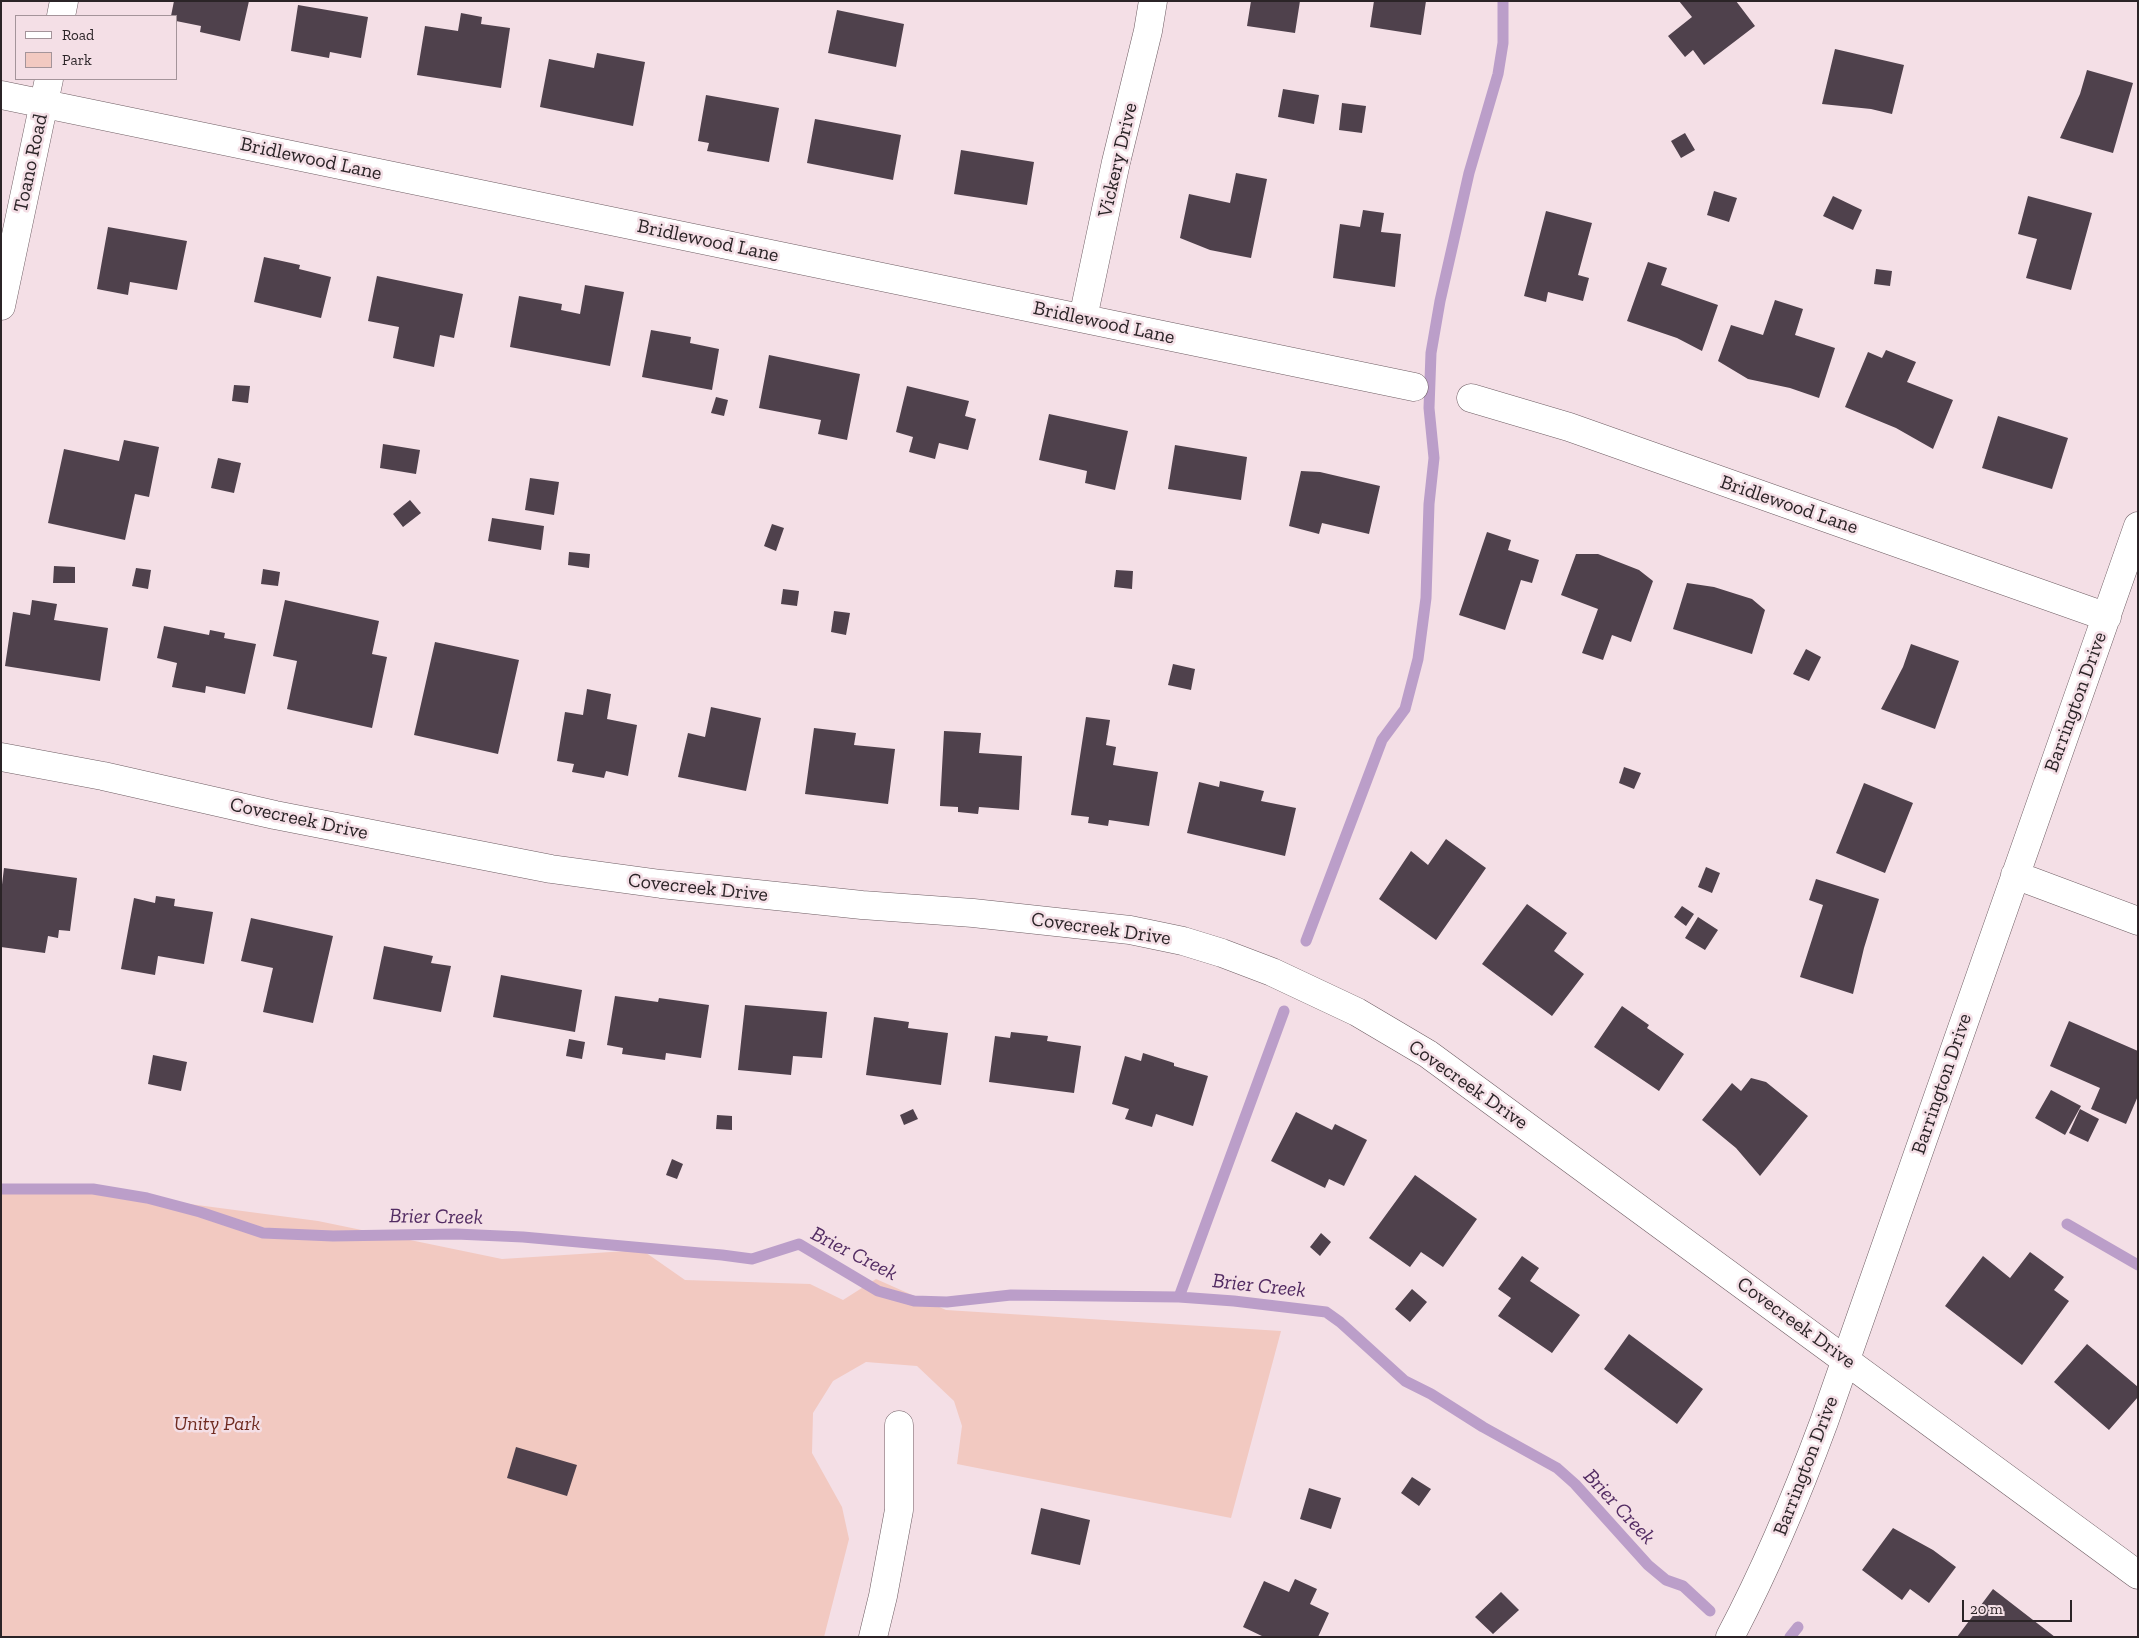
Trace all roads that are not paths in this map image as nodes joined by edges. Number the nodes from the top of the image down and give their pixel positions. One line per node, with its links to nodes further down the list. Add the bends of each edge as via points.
1 (64, 1): 3 (street)
2 (1153, 1): 7 (street, Vickery Drive)
3 (61, 15)
4 (46, 91): 5 (street, Bridlewood Lane); 6 (street, Toano Road); 7 (street, Bridlewood Lane)
5 (1, 95)
6 (1, 306)
7 (1082, 318): 8 (street, Bridlewood Lane)
8 (1414, 388)
9 (1471, 398): 11 (street, Bridlewood Lane, via 1569,427)
10 (2138, 526): 11 (street, Barrington Drive)
11 (2107, 617): 13 (street, Barrington Drive)
12 (1, 757): 15 (street, Covecreek Drive, via 551,869 662,884 1130,930 1222,953 1272,972 1357,1012 1428,1054)
13 (2015, 875): 14 (street); 15 (street, Barrington Drive)
14 (2138, 921)
15 (1846, 1360): 17 (street, Covecreek Drive); 19 (street, Barrington Drive, via 1787,1519)
16 (899, 1425): 18 (street, via 899,1510)
17 (2138, 1575)
18 (873, 1637)
19 (1730, 1637)

